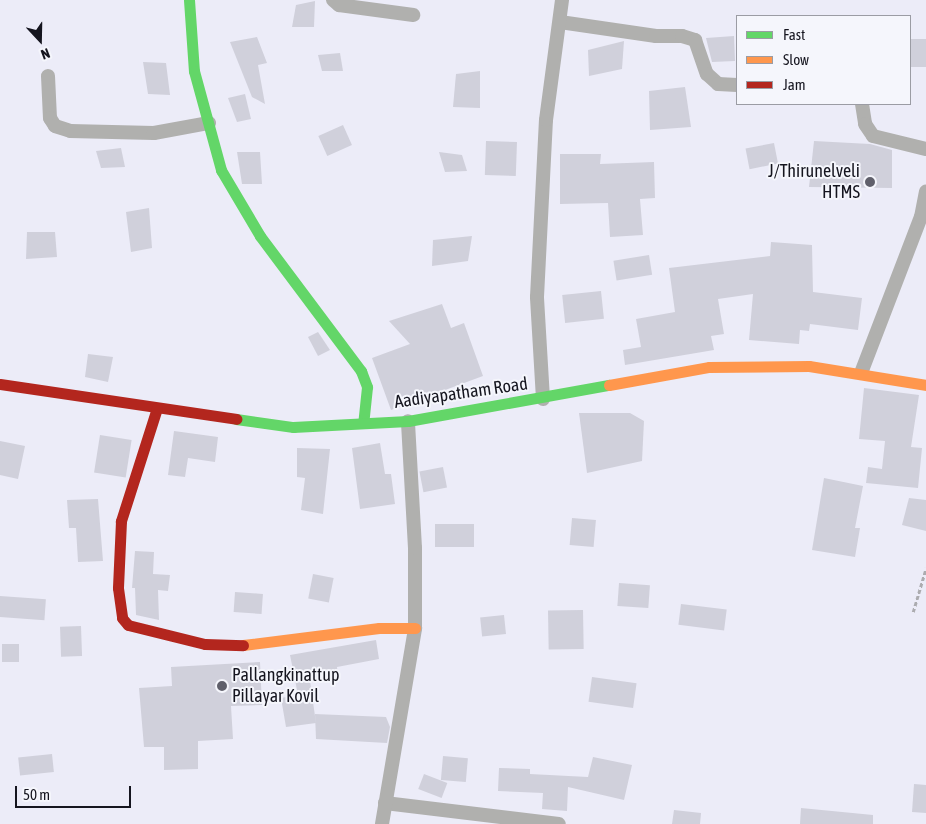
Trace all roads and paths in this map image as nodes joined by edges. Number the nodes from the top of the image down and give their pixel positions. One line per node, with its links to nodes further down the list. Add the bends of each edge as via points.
1 (189, 0): 9 (street, via 194,71)
2 (333, 0): 4 (street, via 339,5)
3 (562, 0): 5 (street)
4 (413, 15)
5 (560, 22): 7 (street, via 695,40 707,74 718,84); 15 (street, via 546,120 537,297)
6 (48, 76): 9 (street, via 50,118 55,126 70,131 154,133)
7 (736, 85)
8 (862, 105): 10 (street, via 865,124 874,136)
9 (209, 123): 18 (street, via 221,170 260,236 361,371 367,387)
10 (926, 149)
11 (926, 191): 12 (street, via 921,217)
12 (862, 374): 14 (street, Aadiyapatham Road); 15 (street, Aadiyapatham Road, via 809,366 709,367)
13 (0, 384): 16 (street, Aadiyapatham Road)
14 (926, 385)
15 (543, 399): 17 (street, Aadiyapatham Road)
16 (157, 408): 18 (street, Aadiyapatham Road, via 293,427); 21 (street, via 120,521 118,588 122,618 128,625 205,644 239,646 379,628)
17 (408, 421): 18 (street, Aadiyapatham Road); 21 (street, via 415,548)
18 (362, 423)
19 (926, 568): 20 (path)
20 (913, 612)
21 (415, 628): 22 (street)
22 (385, 803): 23 (street); 24 (street)
23 (382, 824)
24 (559, 824)

